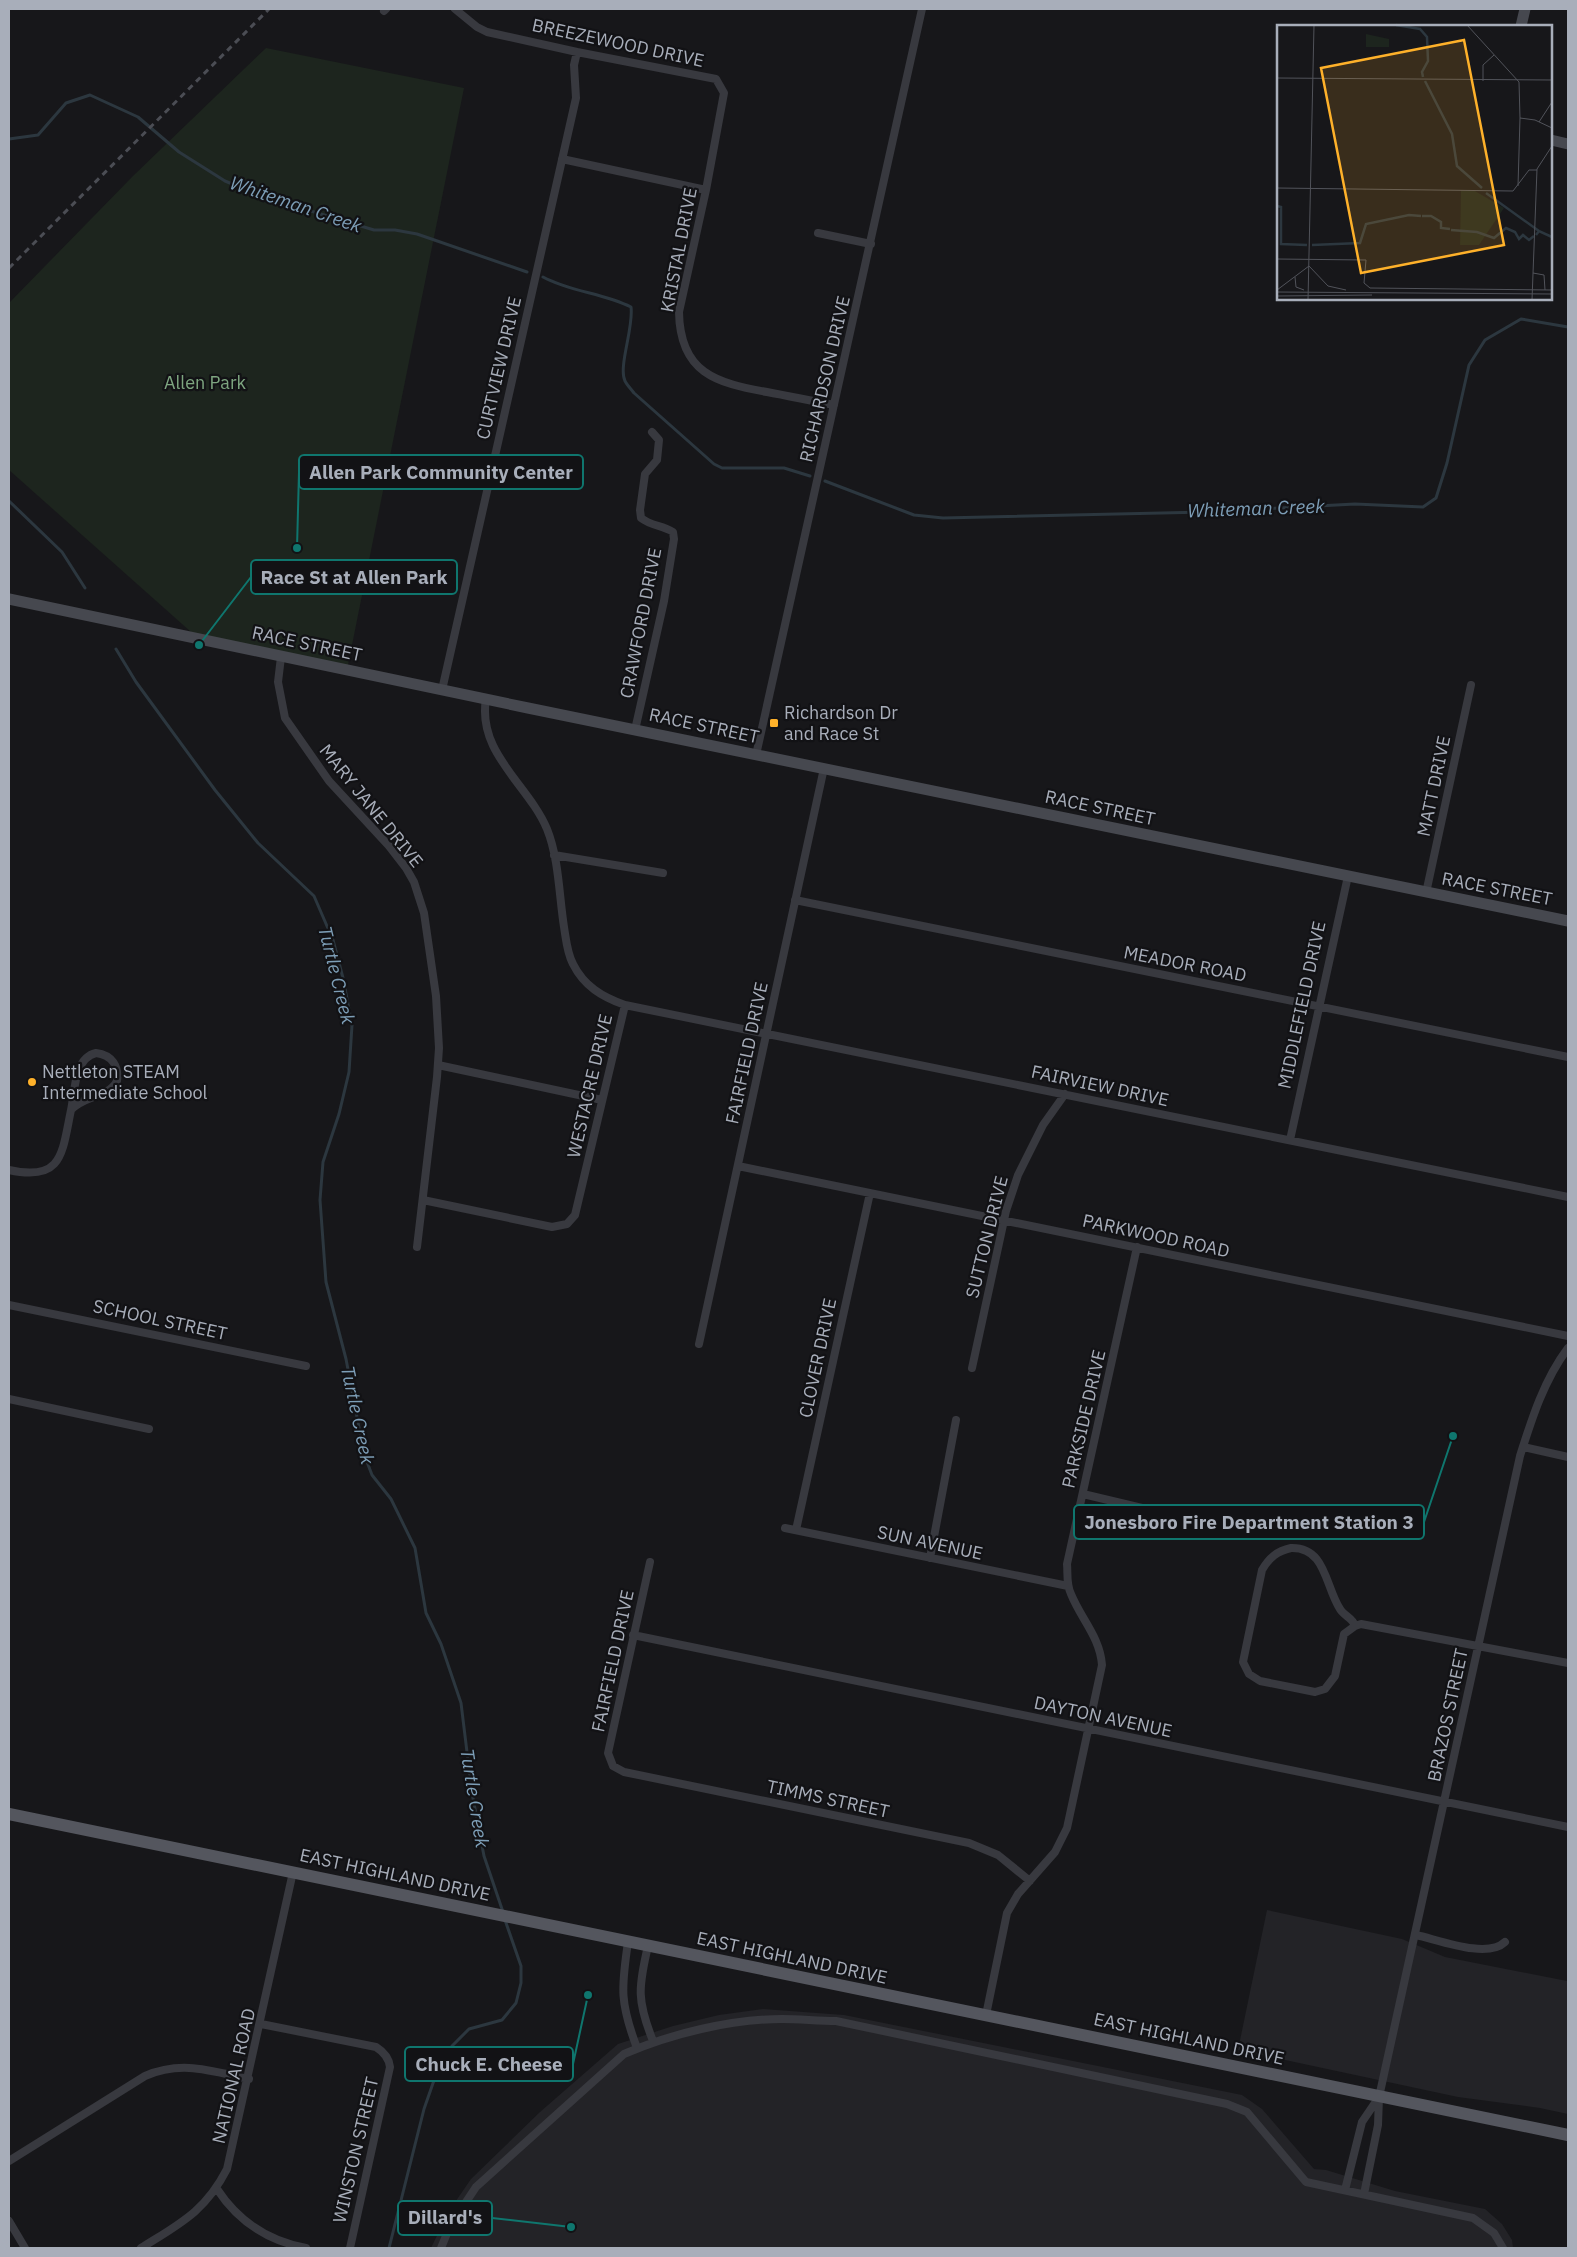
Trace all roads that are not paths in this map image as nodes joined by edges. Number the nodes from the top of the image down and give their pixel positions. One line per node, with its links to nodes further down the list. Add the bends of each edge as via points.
1 (455, 9): 5 (street, BREEZEWOOD DRIVE, via 487,32)
2 (922, 9): 12 (street, RICHARDSON DRIVE)
3 (1525, 9): 4 (street)
4 (1521, 25)
5 (577, 52): 6 (street, BREEZEWOOD DRIVE, via 713,78); 9 (street, CURTVIEW DRIVE, via 574,65 576,98)
6 (720, 84): 10 (street, KRISTAL DRIVE, via 724,93)
7 (1552, 140): 8 (street)
8 (1568, 144)
9 (562, 159): 10 (street); 18 (street, CURTVIEW DRIVE)
10 (706, 190): 13 (street, KRISTAL DRIVE, via 679,312 682,336 692,358 706,373 728,385)
11 (818, 233): 12 (street)
12 (871, 244): 13 (street, RICHARDSON DRIVE)
13 (834, 405): 21 (street, RICHARDSON DRIVE)
14 (652, 432): 20 (street, CRAWFORD DRIVE, via 659,440 657,460 645,474 641,518 649,525 673,532 674,539)
15 (9, 599): 16 (street, RACE STREET)
16 (281, 657): 18 (street, RACE STREET); 33 (street, MARY JANE DRIVE, via 278,682 285,718 329,781 389,846 414,882 426,924 436,996)
17 (1471, 685): 26 (street, MATT DRIVE)
18 (442, 690): 19 (street, RACE STREET)
19 (486, 699): 20 (street, RACE STREET); 23 (street, WESTACRE DRIVE, via 484,722 488,739 528,795 546,828)
20 (635, 730): 21 (street, RACE STREET)
21 (756, 755): 22 (street, RACE STREET)
22 (824, 768): 25 (street, RACE STREET); 27 (street, FAIRFIELD DRIVE)
23 (554, 855): 24 (street); 29 (street, WESTACRE DRIVE, via 566,942 572,962 579,974 600,994)
24 (663, 873)
25 (1348, 876): 26 (street, RACE STREET); 30 (street, MIDDLEFIELD DRIVE)
26 (1426, 892): 28 (street, RACE STREET)
27 (795, 900): 30 (street, MEADOR ROAD); 31 (street, FAIRFIELD DRIVE)
28 (1568, 921)
29 (625, 1005): 31 (street, FAIRVIEW DRIVE); 35 (street, WESTACRE DRIVE)
30 (1321, 1006): 32 (street, MEADOR ROAD); 37 (street, MIDDLEFIELD DRIVE)
31 (766, 1032): 34 (street, FAIRVIEW DRIVE); 38 (street, FAIRFIELD DRIVE)
32 (1568, 1058)
33 (438, 1065): 35 (street); 42 (street, MARY JANE DRIVE)
34 (1066, 1094): 37 (street, FAIRVIEW DRIVE); 43 (street, SUTTON DRIVE, via 1029,1149)
35 (602, 1100): 42 (street, WESTACRE DRIVE, via 575,1215 567,1224 552,1227)
36 (71, 1110): 36 (street, via 79,1067 87,1057 96,1054 108,1056 117,1068 118,1078 114,1087 84,1099); 39 (street, via 62,1153 47,1170 27,1174)
37 (1290, 1140): 41 (street, FAIRVIEW DRIVE)
38 (738, 1166): 40 (street, PARKWOOD ROAD); 48 (street, FAIRFIELD DRIVE)
39 (9, 1170)
40 (870, 1193): 43 (street, PARKWOOD ROAD); 60 (street, CLOVER DRIVE)
41 (1568, 1197)
42 (423, 1200): 44 (street, MARY JANE DRIVE)
43 (1004, 1220): 45 (street, PARKWOOD ROAD); 51 (street, SUTTON DRIVE)
44 (417, 1247)
45 (1137, 1247): 47 (street, PARKWOOD ROAD); 57 (street, PARKSIDE DRIVE)
46 (9, 1305): 50 (street, SCHOOL STREET)
47 (1568, 1336)
48 (699, 1344)
49 (1568, 1348): 55 (street, BRAZOS STREET, via 1552,1372)
50 (306, 1366)
51 (972, 1368)
52 (9, 1400): 54 (street)
53 (956, 1420): 61 (street)
54 (149, 1429)
55 (1523, 1447): 56 (street); 66 (street, BRAZOS STREET)
56 (1568, 1457)
57 (1083, 1494): 58 (street); 63 (street, PARKSIDE DRIVE, via 1067,1564)
58 (1142, 1508)
59 (785, 1528): 60 (street, SUN AVENUE)
60 (796, 1530): 61 (street, SUN AVENUE)
61 (930, 1558): 63 (street, SUN AVENUE)
62 (650, 1562): 65 (street, FAIRFIELD DRIVE)
63 (1068, 1586): 68 (street, PARKSIDE DRIVE, via 1101,1653 1102,1665)
64 (1355, 1626): 64 (street, via 1344,1634 1336,1676 1325,1689 1308,1692 1260,1682 1245,1668 1243,1658 1262,1570 1267,1561 1281,1550 1300,1548 1319,1561 1340,1610 1354,1621); 66 (street, via 1362,1624)
65 (633, 1635): 68 (street, DAYTON AVENUE); 69 (street, FAIRFIELD DRIVE, via 608,1752)
66 (1478, 1647): 67 (street); 70 (street, BRAZOS STREET)
67 (1568, 1663)
68 (1088, 1729): 70 (street, DAYTON AVENUE); 74 (street, PARKSIDE DRIVE, via 1067,1828 1055,1852)
69 (612, 1766): 74 (street, TIMMS STREET, via 624,1772 969,1843 998,1855)
70 (1445, 1802): 72 (street, DAYTON AVENUE); 75 (street, BRAZOS STREET)
71 (9, 1814): 73 (main road, EAST HIGHLAND DRIVE)
72 (1568, 1827)
73 (293, 1872): 76 (main road, EAST HIGHLAND DRIVE); 80 (street, NATIONAL ROAD)
74 (1030, 1881): 79 (street, PARKSIDE DRIVE, via 1007,1913)
75 (1416, 1935): 77 (street, via 1487,1950 1500,1947); 84 (street, BRAZOS STREET)
76 (628, 1942): 78 (main road, EAST HIGHLAND DRIVE); 82 (street, via 622,1986 624,2014)
77 (1505, 1942)
78 (648, 1946): 79 (main road, EAST HIGHLAND DRIVE); 81 (street, via 640,1993 642,2011)
79 (986, 2015): 84 (main road, EAST HIGHLAND DRIVE)
80 (261, 2024): 83 (street, NATIONAL ROAD); 94 (street, WINSTON STREET, via 376,2047 388,2058 390,2067)
81 (653, 2042): 82 (street); 88 (street, via 741,2022 781,2019 836,2022 1209,2099 1247,2112 1306,2182)
82 (637, 2048): 95 (street, via 598,2075 476,2186 450,2226)
83 (249, 2079): 86 (street, via 189,2066 159,2070); 87 (street, NATIONAL ROAD, via 230,2163)
84 (1379, 2096): 85 (main road, EAST HIGHLAND DRIVE); 88 (street, via 1362,2122); 89 (street, via 1378,2125)
85 (1568, 2135)
86 (9, 2161)
87 (217, 2189): 92 (street, NATIONAL ROAD, via 193,2215); 93 (street, via 251,2225 274,2239)
88 (1345, 2190): 89 (street)
89 (1364, 2194): 96 (street, via 1473,2218 1494,2233)
90 (9, 2221): 91 (street)
91 (25, 2248)
92 (141, 2248)
93 (306, 2248)
94 (350, 2248)
95 (441, 2248)
96 (1502, 2248)

